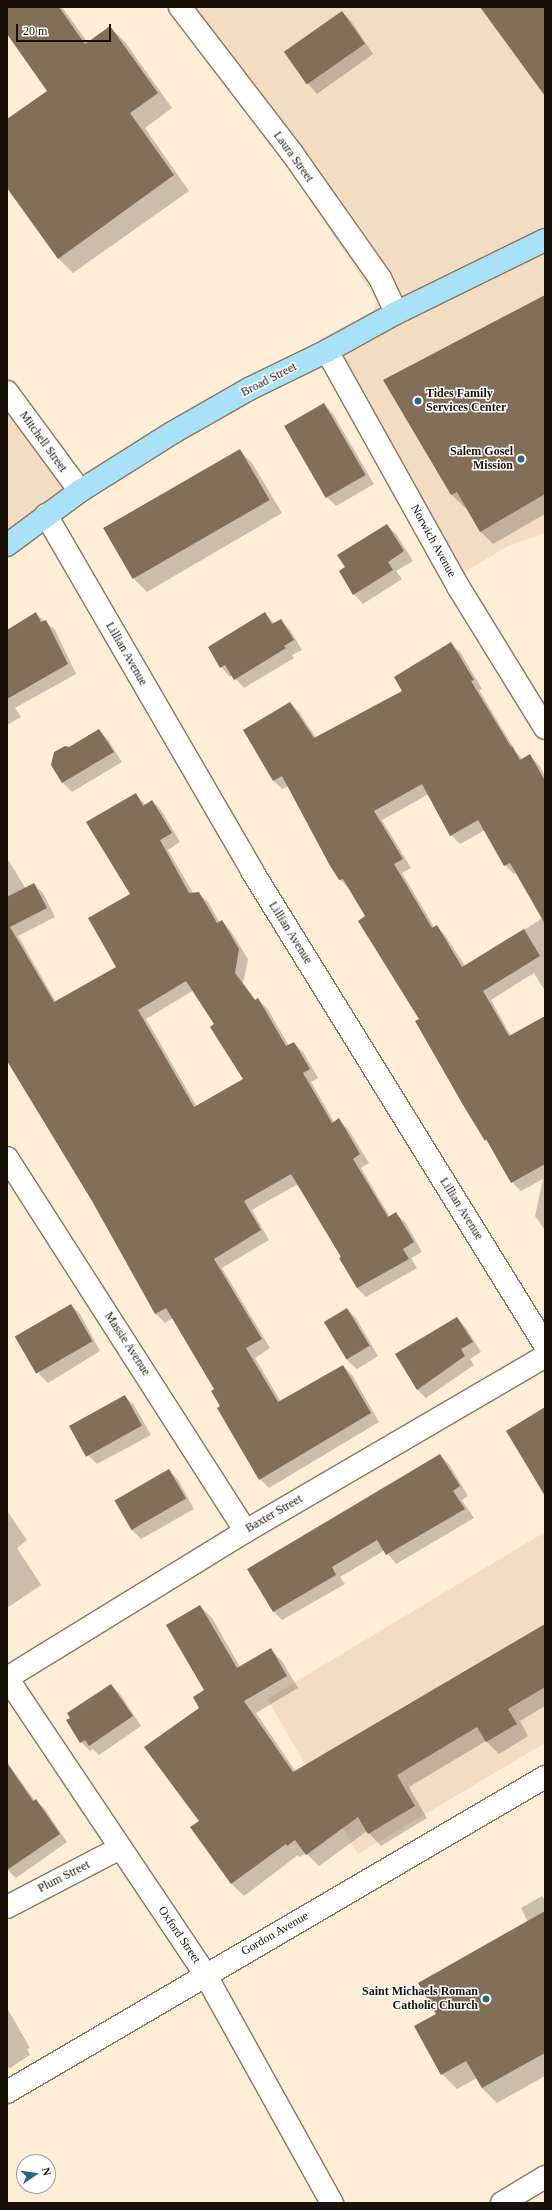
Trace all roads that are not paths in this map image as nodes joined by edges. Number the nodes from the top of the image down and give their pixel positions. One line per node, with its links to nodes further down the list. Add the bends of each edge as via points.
1 (180, 7): 3 (street, Laura Street, via 292,153 376,272)
2 (545, 240): 3 (main road, Broad Street)
3 (396, 313): 4 (main road, Broad Street)
4 (327, 351): 6 (main road, Broad Street, via 223,404); 9 (street, Norwich Avenue, via 459,588)
5 (7, 392): 6 (street, Mitchell Street)
6 (80, 491): 7 (main road, Broad Street)
7 (46, 515): 8 (main road, Broad Street); 11 (street, Lillian Avenue, via 252,871)
8 (7, 545)
9 (545, 728)
10 (7, 1158): 13 (street, Massie Avenue)
11 (545, 1345)
12 (545, 1356): 13 (street, Baxter Street)
13 (246, 1531): 14 (street, Baxter Street)
14 (7, 1678): 16 (street, Oxford Street)
15 (545, 1776): 18 (street, Gordon Avenue)
16 (120, 1848): 17 (street, Plum Street); 18 (street, Oxford Street)
17 (7, 1907)
18 (205, 1974): 19 (street, Gordon Avenue); 21 (street, Oxford Street)
19 (7, 2092)
20 (545, 2177): 22 (street)
21 (332, 2203)
22 (502, 2203)

